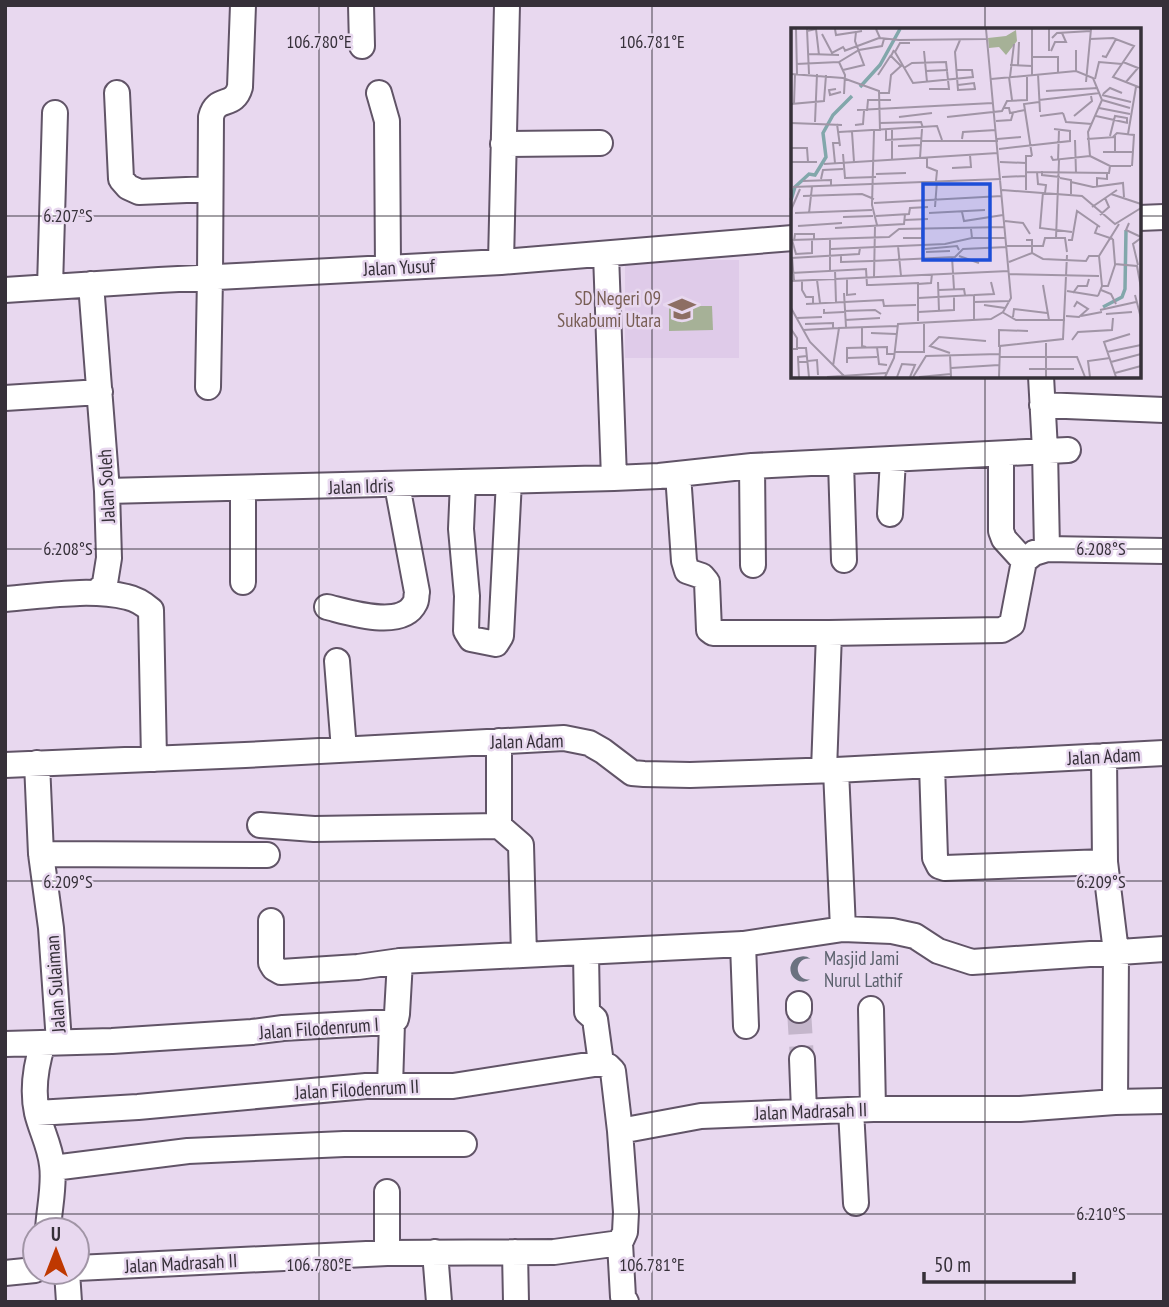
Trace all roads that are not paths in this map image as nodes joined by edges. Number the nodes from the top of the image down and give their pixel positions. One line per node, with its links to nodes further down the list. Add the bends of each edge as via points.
1 (243, 5): 10 (street, via 240,87 234,99 212,110)
2 (361, 5): 4 (street)
3 (507, 5): 9 (street)
4 (362, 46)
5 (117, 93): 10 (street, via 121,179 128,187 139,192)
6 (380, 93): 16 (street, via 387,121)
7 (55, 113): 19 (street)
8 (600, 143): 9 (street)
9 (503, 144): 15 (street)
10 (210, 189): 17 (street)
11 (1164, 217): 12 (street)
12 (1141, 218)
13 (791, 238): 14 (street, Jalan Yusuf)
14 (606, 254): 15 (street, Jalan Yusuf); 33 (street)
15 (501, 262): 16 (street, Jalan Yusuf)
16 (388, 268): 17 (street, Jalan Yusuf)
17 (210, 277): 18 (street, Jalan Yusuf); 22 (street)
18 (91, 285): 19 (street, Jalan Yusuf); 23 (street, Jalan Soleh)
19 (50, 287): 20 (street, Jalan Yusuf)
20 (5, 290)
21 (1041, 378): 25 (street)
22 (208, 387)
23 (100, 392): 24 (street); 38 (street, Jalan Soleh)
24 (5, 398)
25 (1042, 405): 26 (street); 27 (street)
26 (1164, 410)
27 (1057, 450): 28 (street, Jalan Idris); 40 (street)
28 (1001, 454): 29 (street, Jalan Idris); 43 (street, via 1001,531)
29 (893, 458): 30 (street, Jalan Idris); 39 (street)
30 (841, 462): 31 (street, Jalan Idris); 42 (street)
31 (752, 467): 32 (street, Jalan Idris); 44 (street)
32 (678, 474): 33 (street, Jalan Idris); 51 (street, via 684,561 687,571 707,582 709,630)
33 (623, 478): 34 (street, Jalan Idris)
34 (509, 481): 35 (street, Jalan Idris); 48 (street)
35 (463, 482): 36 (street, Jalan Idris); 47 (street, via 461,529)
36 (397, 485): 37 (street, Jalan Idris); 50 (street, via 417,592 415,603 401,615 379,618)
37 (243, 489): 38 (street, Jalan Idris); 45 (street)
38 (107, 491): 46 (street, Jalan Soleh, via 108,569)
39 (890, 514)
40 (1046, 549): 41 (street); 43 (street)
41 (1164, 551)
42 (844, 560)
43 (1024, 561): 51 (street, via 1012,624 1002,629)
44 (753, 565)
45 (243, 582)
46 (97, 593): 49 (street); 57 (street, via 129,597 151,610)
47 (467, 596): 48 (street); 48 (street, via 469,637 496,644 501,636)
48 (504, 598)
49 (5, 599)
50 (327, 607)
51 (830, 633): 61 (street)
52 (337, 661): 54 (street)
53 (499, 741): 54 (street, Jalan Adam); 61 (street, Jalan Adam, via 564,738 589,743 632,773); 63 (street)
54 (344, 750): 57 (street, Jalan Adam)
55 (1164, 753): 56 (street, Jalan Adam)
56 (1104, 756): 60 (street, Jalan Adam); 66 (street)
57 (154, 759): 58 (street, Jalan Adam)
58 (37, 763): 59 (street, Jalan Adam); 64 (street, Jalan Sulaiman)
59 (5, 765)
60 (932, 765): 61 (street, Jalan Adam); 66 (street, via 939,866)
61 (830, 770): 68 (street)
62 (260, 825): 63 (street, via 314,829)
63 (499, 826): 73 (street, via 521,845)
64 (41, 854): 65 (street); 78 (street, Jalan Sulaiman, via 51,928)
65 (267, 855)
66 (1105, 862): 71 (street)
67 (271, 921): 74 (street, via 271,963 281,972)
68 (843, 929): 69 (street); 71 (street, via 915,936 938,951 972,962)
69 (743, 944): 72 (street); 77 (street)
70 (1164, 949): 71 (street)
71 (1116, 952): 84 (street)
72 (586, 953): 73 (street); 81 (street, via 587,1012 595,1019)
73 (524, 955): 74 (street)
74 (400, 961): 76 (street, Jalan Filodenrum I, via 397,1014)
75 (871, 1009): 85 (street)
76 (392, 1023): 78 (street, Jalan Filodenrum I); 82 (street)
77 (746, 1026)
78 (51, 1042): 79 (street, Jalan Filodenrum I); 87 (street, Jalan Sulaiman, via 37,1061)
79 (5, 1044)
80 (802, 1059): 86 (street)
81 (601, 1063): 82 (street, Jalan Filodenrum II, via 453,1086); 88 (street, via 613,1072)
82 (390, 1086): 87 (street, Jalan Filodenrum II)
83 (1164, 1101): 84 (street, Jalan Madrasah II)
84 (1115, 1102): 85 (street, Jalan Madrasah II, via 1020,1109)
85 (862, 1109): 86 (street, Jalan Madrasah II); 92 (street)
86 (804, 1111): 88 (street, Jalan Madrasah II, via 701,1116)
87 (37, 1113): 90 (street, Jalan Sulaiman)
88 (620, 1131): 94 (street, via 626,1212)
89 (464, 1144): 90 (street, via 188,1151)
90 (53, 1168): 93 (street, Jalan Sulaiman)
91 (387, 1192): 95 (street)
92 (856, 1203)
93 (49, 1216)
94 (620, 1242): 97 (street, Jalan Madrasah II, via 554,1252); 101 (street)
95 (387, 1252): 96 (street, Jalan Madrasah II); 98 (street, Jalan Madrasah II)
96 (435, 1252): 97 (street, Jalan Madrasah II); 99 (street)
97 (515, 1252): 100 (street)
98 (91, 1267)
99 (439, 1302)
100 (516, 1302)
101 (626, 1302)

